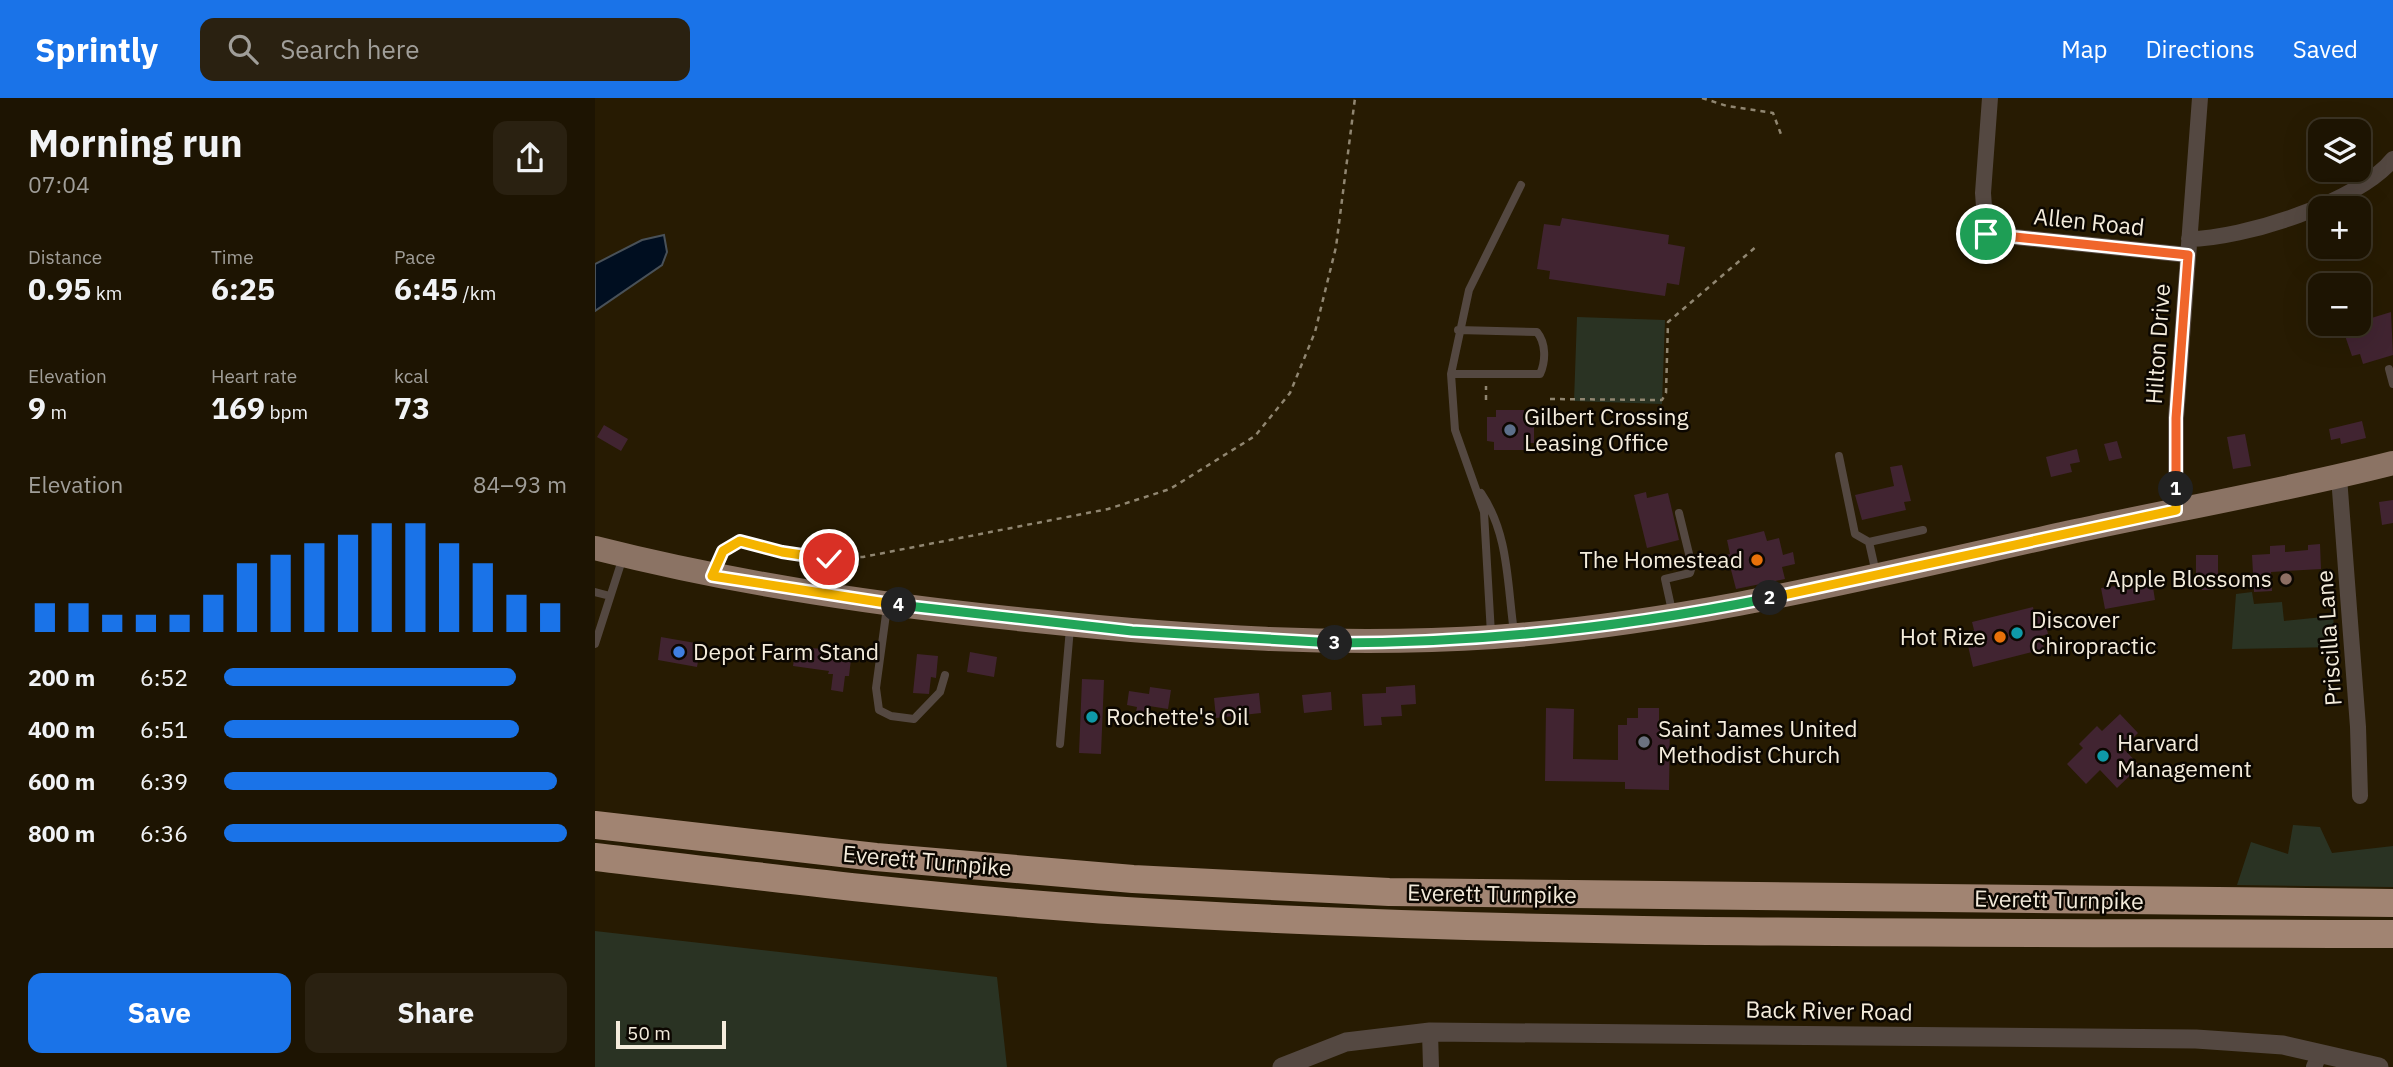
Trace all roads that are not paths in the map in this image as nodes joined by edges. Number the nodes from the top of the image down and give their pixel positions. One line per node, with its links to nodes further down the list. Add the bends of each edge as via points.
1 (1990, 98): 5 (street, Allen Road, via 1983,193 1986,234)
2 (2200, 98): 5 (street, Hilton Drive)
3 (2393, 159): 5 (street, Allen Road, via 2360,187 2322,206)
4 (1521, 186): 6 (lane, via 1478,266)
5 (2188, 247): 14 (street, Hilton Drive, via 2176,418)
6 (1458, 330): 8 (lane); 8 (lane, via 1537,332 1543,338 1544,365 1540,374)
7 (2389, 369): 9 (lane)
8 (1451, 374): 13 (lane, via 1455,430)
9 (2393, 384)
10 (1839, 456): 17 (lane, via 1855,534)
11 (2393, 463): 12 (main road)
12 (2339, 477): 14 (main road); 30 (street, Priscilla Lane)
13 (1478, 488): 26 (lane); 26 (lane, via 1500,530 1507,568)
14 (2176, 510): 20 (main road)
15 (1679, 513): 24 (lane, via 1692,566 1690,573 1665,579)
16 (1923, 530): 17 (lane)
17 (1869, 542): 20 (lane)
18 (595, 548): 19 (main road)
19 (623, 556): 22 (lane); 23 (main road, via 712,576)
20 (1876, 576): 24 (main road)
21 (595, 592): 22 (lane)
22 (610, 596): 27 (lane)
23 (888, 604): 25 (main road); 28 (lane, via 876,688 879,710 914,719 940,692)
24 (1673, 618): 26 (main road)
25 (1070, 625): 26 (main road, via 1269,641); 29 (lane)
26 (1503, 636)
27 (595, 644)
28 (945, 675)
29 (1060, 744)
30 (2360, 796)
31 (595, 825): 33 (highway, Everett Turnpike, via 1105,877 1389,892)
32 (595, 857): 34 (highway, Everett Turnpike, via 1122,911 1379,923)
33 (2393, 903)
34 (2393, 934)
35 (1430, 1032): 36 (street, Back River Road, via 2196,1039 2263,1043); 37 (street, Back River Road, via 1346,1042); 38 (street)
36 (2317, 1060): 39 (street, Back River Road)
37 (1282, 1067)
38 (1431, 1067)
39 (2379, 1067)

